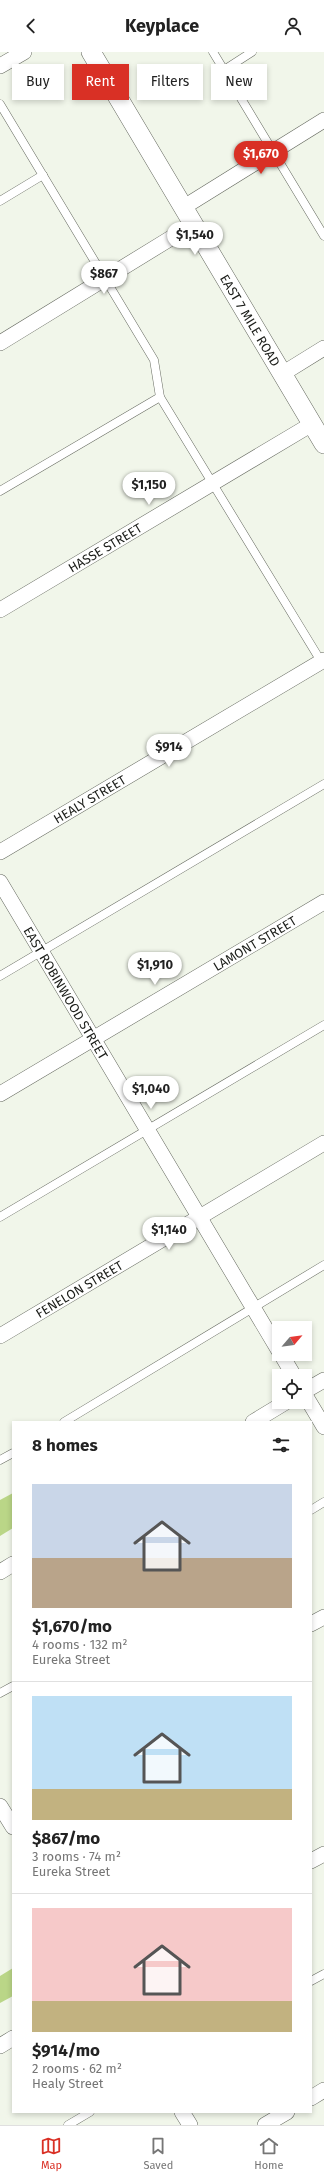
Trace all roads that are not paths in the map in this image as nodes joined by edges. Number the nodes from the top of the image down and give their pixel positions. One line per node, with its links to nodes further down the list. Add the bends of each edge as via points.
1 (24, 52): 7 (street)
2 (91, 52): 14 (street, EAST 7 MILE ROAD)
3 (213, 52): 5 (lane)
4 (252, 52): 6 (lane)
5 (220, 64)
6 (233, 64)
7 (0, 66)
8 (242, 100): 11 (lane)
9 (0, 104): 12 (lane)
10 (324, 120): 11 (street)
11 (273, 152): 14 (street); 16 (lane)
12 (43, 175): 13 (lane); 17 (lane)
13 (0, 201)
14 (184, 207): 15 (street, EAST 7 MILE ROAD)
15 (195, 225): 17 (street); 20 (street, EAST 7 MILE ROAD)
16 (324, 236)
17 (105, 278): 18 (street); 21 (lane, via 154,360)
18 (0, 343)
19 (324, 348): 20 (street)
20 (282, 374): 22 (street, EAST 7 MILE ROAD)
21 (160, 397): 24 (lane); 25 (lane)
22 (312, 424): 23 (street, EAST 7 MILE ROAD); 24 (street, HASSE STREET)
23 (324, 444)
24 (214, 483): 26 (street, HASSE STREET); 27 (lane)
25 (0, 491)
26 (0, 610)
27 (323, 663): 29 (street, HEALY STREET)
28 (324, 784): 32 (lane)
29 (0, 852)
30 (0, 882): 32 (street, EAST ROBINWOOD STREET)
31 (324, 902): 35 (street, LAMONT STREET)
32 (41, 952): 33 (lane); 35 (street, EAST ROBINWOOD STREET)
33 (0, 976)
34 (324, 1025): 37 (lane)
35 (93, 1039): 36 (street, LAMONT STREET); 37 (street, EAST ROBINWOOD STREET)
36 (0, 1094)
37 (147, 1130): 39 (lane); 40 (street, EAST ROBINWOOD STREET)
38 (324, 1143): 40 (street, FENELON STREET)
39 (0, 1217)
40 (199, 1218): 42 (street, EAST ROBINWOOD STREET); 43 (street, FENELON STREET)
41 (324, 1264): 42 (lane)
42 (253, 1308): 44 (street, EAST ROBINWOOD STREET); 49 (lane)
43 (0, 1336)
44 (272, 1339)
45 (324, 1380): 46 (street)
46 (312, 1387)
47 (312, 1407): 51 (street)
48 (274, 1409): 50 (street)
49 (66, 1421)
50 (255, 1421)
51 (324, 1427)
52 (12, 1454): 53 (lane)
53 (0, 1460)
54 (324, 1502): 55 (lane)
55 (312, 1509)
56 (12, 1565): 57 (street)
57 (0, 1572)
58 (324, 1617): 59 (street)
59 (312, 1623)
60 (12, 1687): 61 (lane)
61 (0, 1693)
62 (4, 1806): 63 (street)
63 (12, 1825)
64 (324, 1854): 65 (street)
65 (312, 1860)
66 (324, 1974): 67 (lane)
67 (312, 1980)
68 (12, 2039): 69 (street)
69 (0, 2046)
70 (324, 2090): 71 (street)
71 (312, 2097)
72 (88, 2113): 75 (lane)
73 (183, 2113): 76 (street)
74 (285, 2113): 77 (street)
75 (68, 2125)
76 (190, 2125)
77 (265, 2125)

